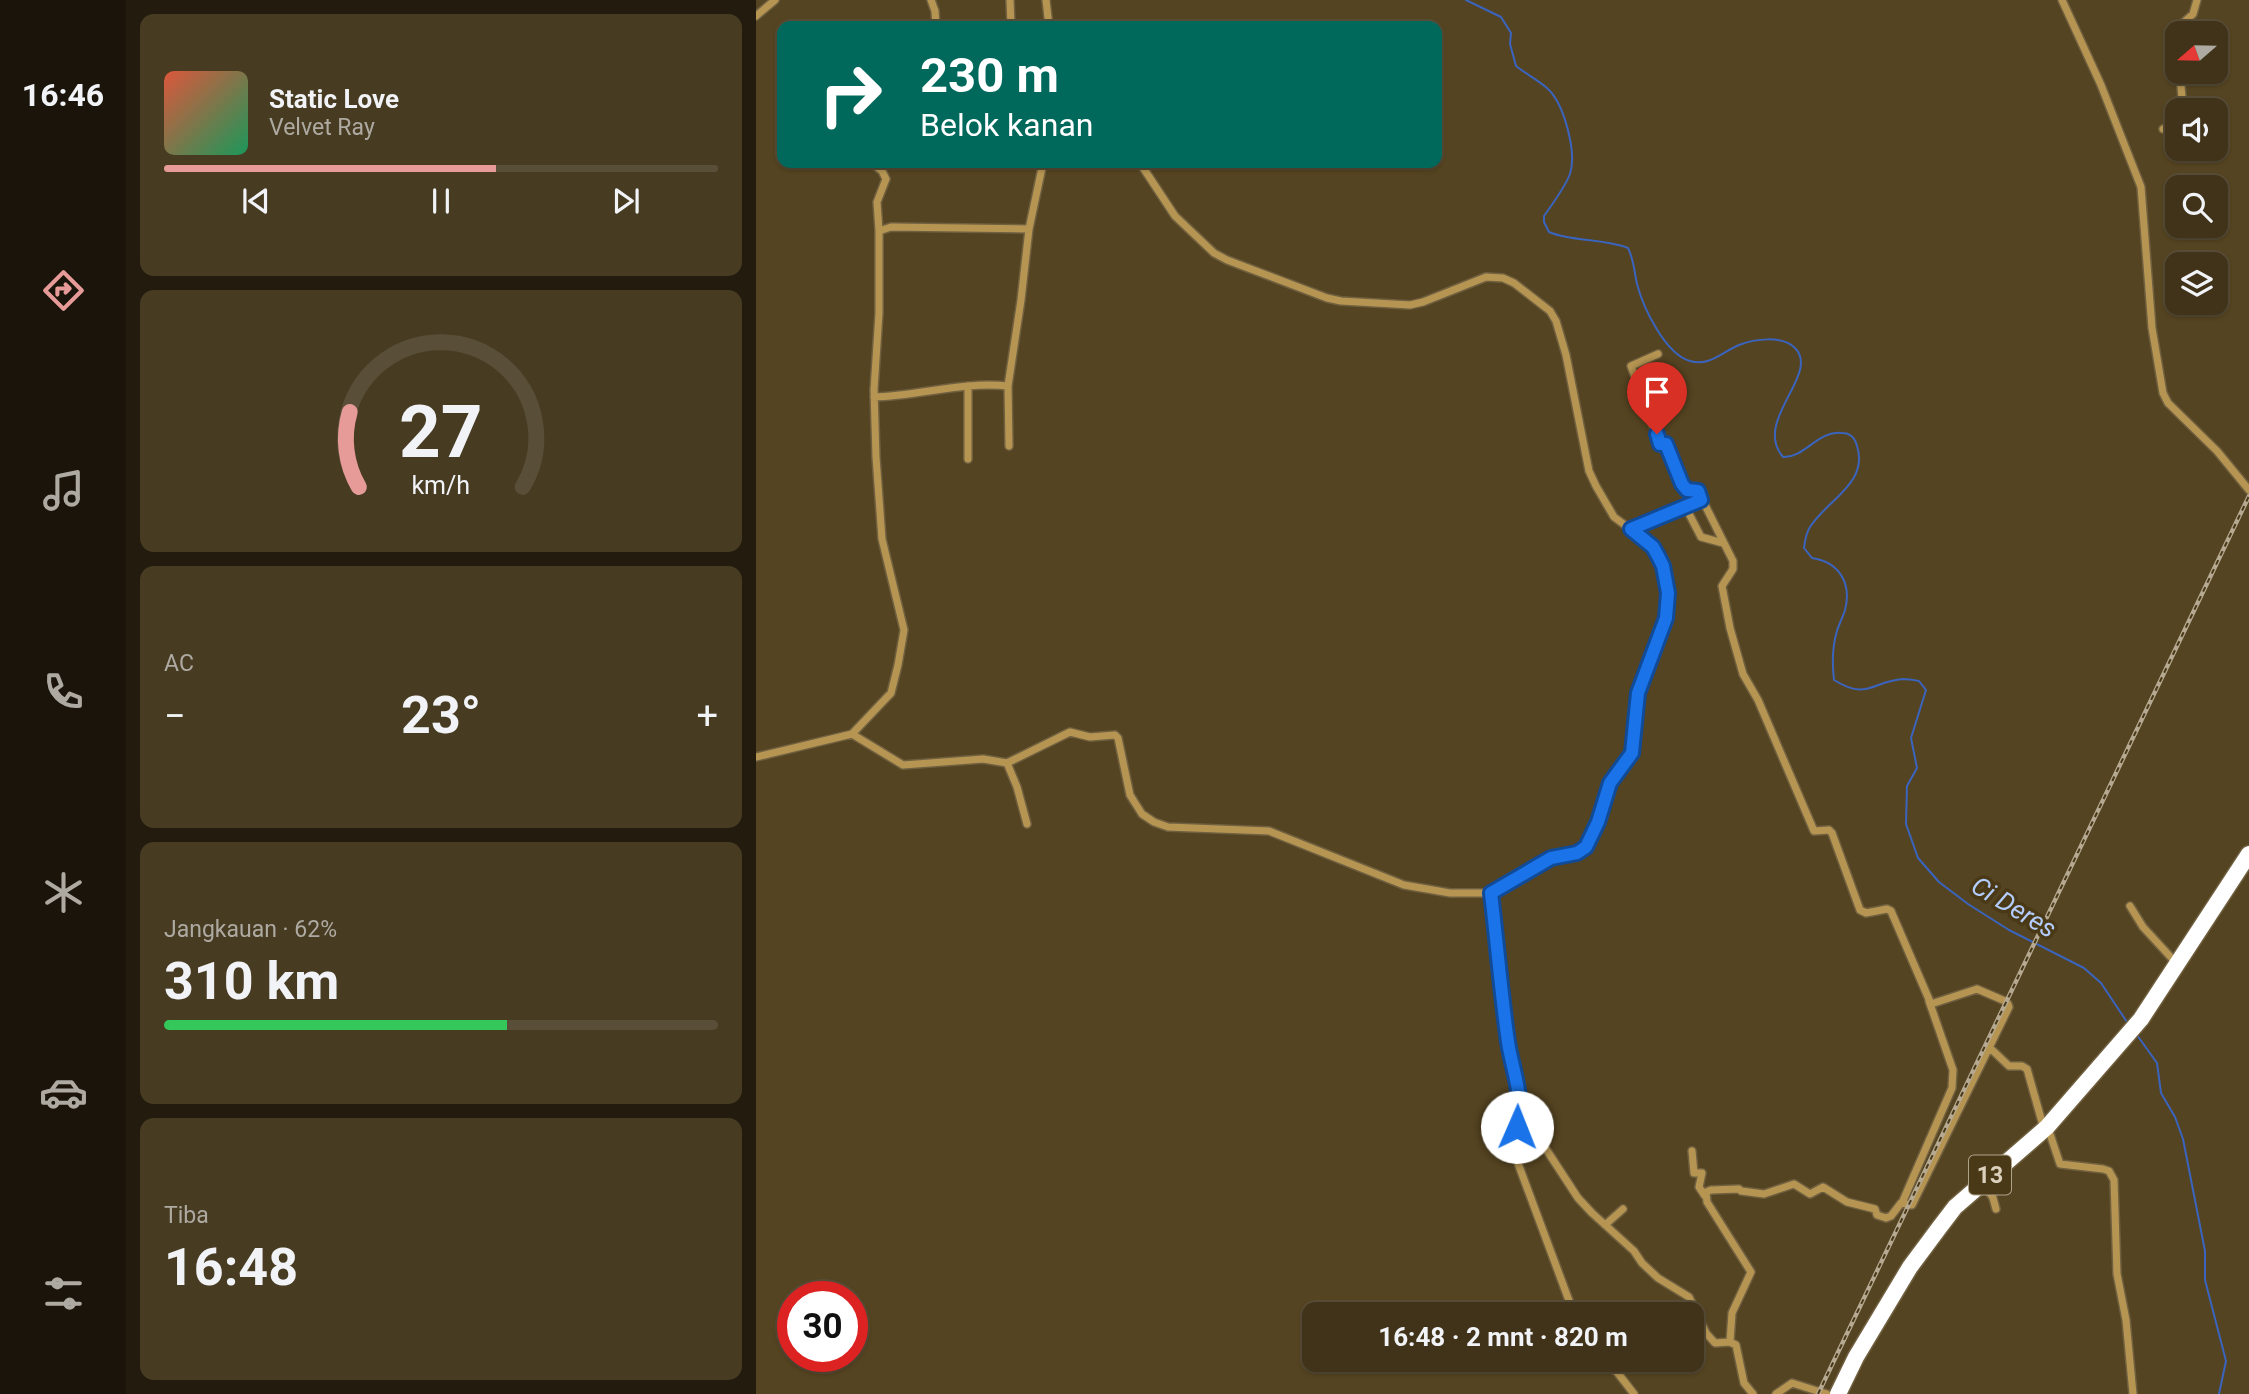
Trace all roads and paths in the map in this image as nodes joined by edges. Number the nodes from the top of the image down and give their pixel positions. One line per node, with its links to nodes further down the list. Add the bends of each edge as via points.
1 (775, 0): 7 (street)
2 (931, 0): 8 (street)
3 (1010, 0): 9 (street)
4 (1046, 0): 10 (street)
5 (2063, 0): 23 (street, via 2141,187 2152,328 2163,393)
6 (2197, 0): 11 (street)
7 (756, 16)
8 (936, 21)
9 (1011, 21)
10 (1048, 21)
11 (2185, 21)
12 (878, 168): 16 (street, via 886,180 877,202)
13 (1042, 168): 15 (street)
14 (1143, 168): 26 (street, via 1169,209 1214,253 1327,298 1410,305 1486,277 1503,278 1524,290 1554,315 1589,471 1615,517)
15 (1029, 229): 16 (street, via 891,227); 19 (street)
16 (879, 231): 20 (street)
17 (1658, 354): 24 (street, via 1631,366 1660,444 1666,444 1682,484 1698,491)
18 (968, 386): 19 (street); 20 (street); 22 (street)
19 (1007, 386): 21 (street)
20 (874, 397): 28 (street, via 880,522 904,630 891,693)
21 (1009, 446)
22 (968, 459)
23 (2249, 489)
24 (1701, 500): 25 (street); 27 (street)
25 (1685, 506): 26 (street); 27 (street, via 1701,537)
26 (1631, 529): 33 (street, via 1653,547 1663,566 1668,593 1666,618 1638,693 1632,753 1610,783 1586,847 1551,858)
27 (1723, 542): 36 (street, via 1733,569 1722,586 1743,674 1814,831 1832,833 1860,911 1891,911)
28 (852, 734): 29 (street); 30 (street, via 903,765 973,759)
29 (756, 757)
30 (1007, 763): 31 (street); 33 (street, via 1070,732 1090,737 1115,735 1130,794 1142,814 1154,822 1184,829 1269,831 1404,885 1434,892)
31 (1027, 824)
32 (2249, 854): 35 (highway, 13)
33 (1491, 893): 39 (street)
34 (2130, 906): 35 (street)
35 (2178, 966): 40 (highway, 13, via 2141,1020)
36 (1929, 1001): 37 (street, via 1934,1005 1977,989 2006,1002 2009,1007); 45 (street, via 1952,1070 1952,1087)
37 (1990, 1048): 40 (street, via 2009,1066 2027,1070); 45 (street, via 1914,1204)
38 (1500, 1121): 39 (street)
39 (1519, 1122): 41 (street)
40 (2046, 1129): 43 (highway, 13); 58 (street, via 2060,1164 2103,1169 2114,1180 2117,1274)
41 (1516, 1132): 48 (street, via 1534,1136 1578,1198); 49 (street, via 1517,1165)
42 (1692, 1151): 44 (street, via 1693,1170 1702,1173 1699,1186)
43 (1983, 1182): 47 (street); 57 (highway, 13, via 1955,1207 1910,1267)
44 (1705, 1196): 45 (street, via 1711,1190 1739,1189 1763,1195 1794,1184 1811,1194 1823,1187 1886,1218); 50 (street, via 1751,1272 1731,1313)
45 (1902, 1203)
46 (1623, 1209): 48 (street)
47 (1996, 1209)
48 (1605, 1225): 50 (street, via 1665,1284 1689,1297 1715,1343)
49 (1569, 1302)
50 (1730, 1342): 54 (street, via 1735,1345 1744,1383)
51 (1618, 1372): 53 (street)
52 (1807, 1390): 55 (street, via 1792,1384); 56 (street)
53 (1634, 1394)
54 (1753, 1394)
55 (1776, 1394)
56 (1827, 1394)
57 (1838, 1394)
58 (2133, 1394)

